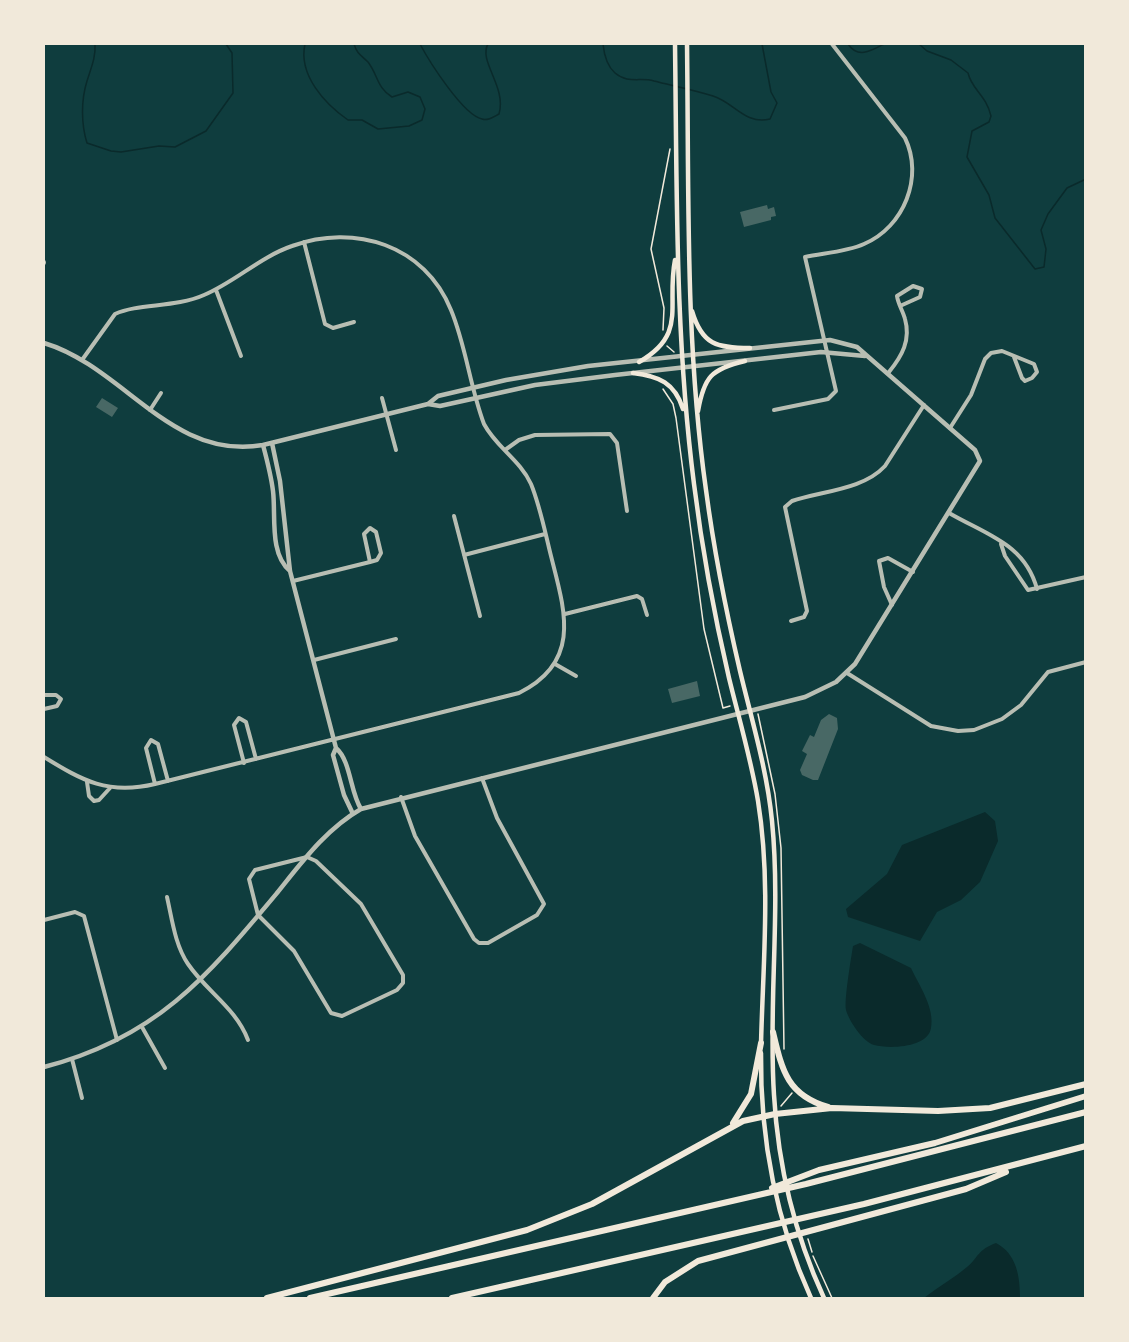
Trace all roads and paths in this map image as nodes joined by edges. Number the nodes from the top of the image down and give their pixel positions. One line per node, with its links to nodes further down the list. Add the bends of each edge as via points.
1 (675, 44): 6 (main road)
2 (687, 44): 8 (main road)
3 (832, 44): 12 (street, via 905,138 912,156 913,176 902,208 878,236 861,245 805,257)
4 (671, 142): 11 (path, via 651,249 664,308)
5 (304, 242): 7 (street, via 273,254); 10 (street, via 325,324 333,328); 30 (street, via 330,236 359,237 390,246 417,263 437,284 451,308)
6 (677, 252): 21 (main road); 25 (main road, via 669,335 654,353)
7 (216, 290): 18 (street); 23 (street, via 180,303 115,314)
8 (690, 302): 15 (main road, via 696,324 708,341); 19 (main road)
9 (900, 306): 9 (street, via 920,297 920,287 913,286 898,294); 28 (street, via 907,339 902,355)
10 (354, 322)
11 (662, 334)
12 (825, 339): 15 (street); 16 (street); 20 (street, via 853,345)
13 (44, 343): 23 (street)
14 (667, 345): 17 (path)
15 (750, 348): 19 (street)
16 (827, 349): 20 (street); 24 (street); 37 (street, via 835,393 828,399)
17 (674, 351)
18 (241, 356)
19 (692, 356): 21 (street); 26 (main road)
20 (866, 356): 28 (street)
21 (681, 357): 25 (street); 27 (main road)
22 (1014, 357): 22 (street, via 1035,366 1030,380 1022,378); 42 (street, via 999,351 989,354)
23 (82, 360): 38 (street)
24 (745, 361): 26 (street); 40 (main road, via 723,366 709,378 702,390)
25 (639, 362): 30 (street, via 549,372)
26 (693, 366): 27 (street); 40 (main road)
27 (681, 367): 29 (street); 41 (main road)
28 (889, 372): 36 (street)
29 (633, 373): 34 (street, via 555,382); 41 (main road, via 658,378 672,387)
30 (474, 388): 34 (street); 35 (street, via 438,396)
31 (663, 389): 71 (path, via 676,418 705,629)
32 (161, 393): 38 (street)
33 (382, 398): 39 (street)
34 (476, 398): 35 (street, via 440,406); 46 (street, via 486,428)
35 (428, 404): 39 (street)
36 (924, 405): 42 (street); 63 (street, via 877,473 787,504 784,516 807,611 804,617)
37 (774, 410)
38 (150, 411): 44 (street, via 189,436 207,442 234,447)
39 (387, 414): 43 (street); 45 (street)
40 (697, 417): 73 (main road, via 718,570)
41 (686, 420): 74 (main road, via 707,571)
42 (951, 428): 48 (street, via 977,452 980,461)
43 (272, 443): 44 (street); 54 (street)
44 (263, 445): 54 (street, via 273,490 277,542 284,566)
45 (396, 450)
46 (505, 450): 47 (street, via 535,435 612,435 617,442); 50 (street, via 531,484)
47 (627, 510)
48 (949, 513): 51 (street); 55 (street)
49 (454, 516): 52 (street)
50 (545, 534): 52 (street); 60 (street)
51 (1000, 543): 58 (street, via 1016,550 1032,571); 58 (street, via 1025,588)
52 (464, 555): 62 (street)
53 (370, 562): 53 (street, via 378,560 381,553 376,532 370,528 364,534); 57 (street)
54 (290, 571): 57 (street)
55 (913, 572): 59 (street); 59 (street, via 888,558 879,561)
56 (1086, 577): 58 (street)
57 (293, 581): 65 (street)
58 (1037, 589)
59 (893, 606): 68 (street)
60 (565, 614): 61 (street, via 637,596 642,598); 67 (street, via 564,636)
61 (647, 615)
62 (480, 616)
63 (791, 621)
64 (396, 639): 65 (street)
65 (314, 660): 75 (street)
66 (1086, 662): 68 (street, via 1048,672 1021,705 1002,719 958,732 931,726)
67 (555, 664): 69 (street); 75 (street, via 533,686 511,696)
68 (847, 673): 73 (street, via 810,695)
69 (576, 676)
70 (44, 696): 72 (street, via 56,695 61,699 57,706)
71 (723, 708)
72 (44, 709)
73 (750, 711): 74 (street); 94 (main road, via 763,762 774,839)
74 (738, 714): 80 (street); 97 (main road, via 758,802 763,862)
75 (334, 740): 76 (street); 78 (street)
76 (336, 748): 86 (street, via 342,753); 87 (street, via 333,755)
77 (44, 757): 82 (street)
78 (256, 759): 79 (street); 79 (street, via 246,722 239,718 234,725)
79 (244, 762): 81 (street)
80 (482, 777): 85 (street); 85 (street, via 493,811 544,907 491,942 479,943 415,836)
81 (168, 781): 83 (street); 83 (street, via 158,744 151,740 146,748)
82 (87, 782): 84 (street); 84 (street, via 93,801)
83 (155, 784): 84 (street)
84 (110, 788)
85 (401, 797): 86 (street)
86 (361, 809): 87 (street)
87 (353, 814): 88 (street)
88 (307, 857): 90 (street); 90 (street, via 252,872 249,879); 90 (street, via 330,873 361,904 403,975 403,983 397,990 336,1016 294,951)
89 (166, 897): 92 (street, via 180,950)
90 (258, 915): 92 (street)
91 (44, 920): 96 (street, via 72,913 81,914 87,922)
92 (200, 981): 93 (street); 95 (street, via 233,1012)
93 (141, 1028): 96 (street); 100 (street)
94 (773, 1032): 106 (highway, via 791,1084 808,1101); 108 (main road)
95 (248, 1040)
96 (117, 1041): 98 (street)
97 (761, 1043): 109 (main road); 110 (highway, via 751,1094 737,1120)
98 (72, 1059): 99 (street); 104 (street)
99 (44, 1067)
100 (165, 1068)
101 (1086, 1084): 106 (highway, via 962,1111)
102 (793, 1092): 105 (path)
103 (1086, 1096): 113 (highway, via 935,1143 819,1170)
104 (82, 1098)
105 (782, 1106)
106 (832, 1108): 108 (highway)
107 (1086, 1112): 113 (highway)
108 (775, 1114): 109 (highway); 115 (main road, via 793,1214)
109 (764, 1116): 110 (highway); 120 (main road, via 774,1190)
110 (725, 1129): 116 (highway, via 592,1204 527,1230)
111 (1086, 1146): 112 (highway)
112 (1025, 1164): 118 (highway); 119 (highway, via 966,1189 698,1261 665,1282)
113 (749, 1197): 117 (highway)
114 (806, 1234): 115 (path)
115 (809, 1253): 121 (main road); 122 (path)
116 (267, 1299)
117 (310, 1299)
118 (452, 1299)
119 (653, 1299)
120 (811, 1299)
121 (824, 1299)
122 (832, 1299)

